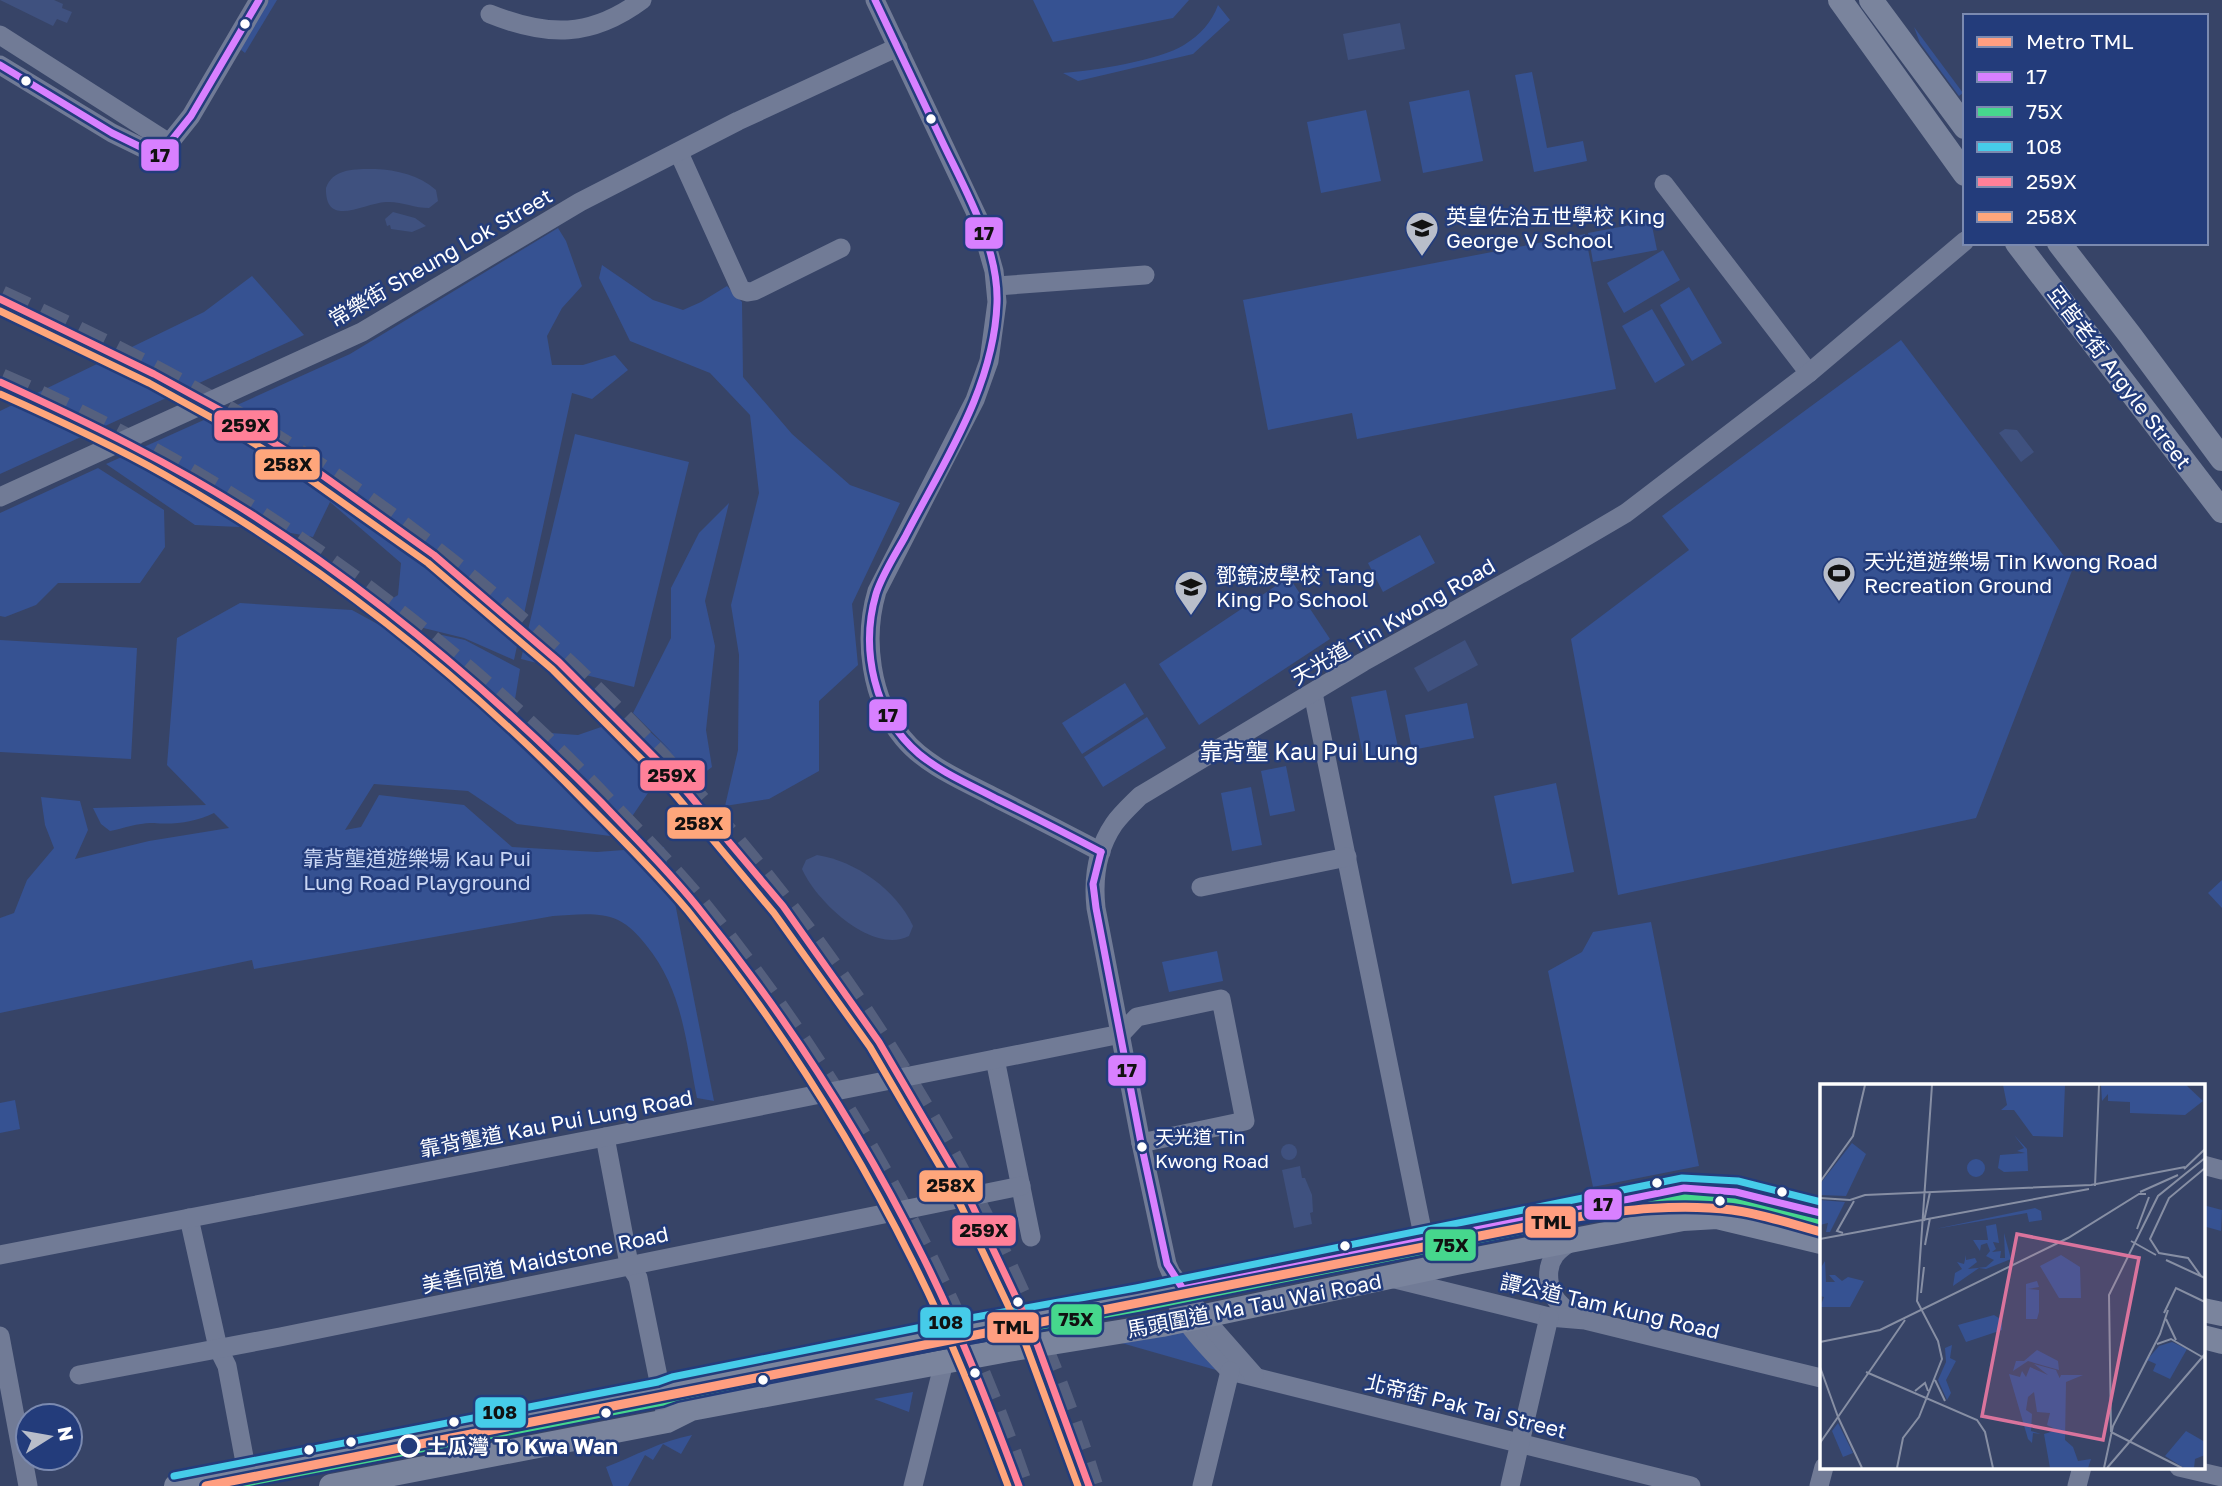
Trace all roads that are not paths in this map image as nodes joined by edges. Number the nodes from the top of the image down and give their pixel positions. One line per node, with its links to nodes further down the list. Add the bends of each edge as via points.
1 (259, 0): 11 (street, via 191,116)
2 (642, 0): 6 (street, via 607,23 558,31)
3 (875, 0): 8 (street)
4 (1840, 0): 13 (main road)
5 (1871, 0): 10 (main road)
6 (490, 14)
7 (0, 35): 11 (street)
8 (898, 47): 12 (street, 常樂街 Sheung Lok Street); 20 (street, via 980,222)
9 (0, 65): 11 (street, via 112,133)
10 (1963, 124)
11 (164, 150)
12 (679, 153): 18 (street, via 741,290 754,291); 23 (street, 常樂街 Sheung Lok Street, via 580,202 362,332)
13 (1963, 171)
14 (1664, 184): 21 (street)
15 (1963, 244): 21 (street, 天光道 Tin Kwong Road)
16 (2019, 245): 24 (main road, 亞皆老街 Argyle Street)
17 (2061, 245): 22 (main road, 亞皆老街 Argyle Street)
18 (841, 247)
19 (1145, 275): 20 (street)
20 (997, 286): 26 (street, via 993,341 983,382 877,591 869,632 874,672 892,723 913,749 944,770)
21 (1809, 373): 25 (street, 天光道 Tin Kwong Road, via 1626,513)
22 (2222, 459)
23 (0, 497)
24 (2222, 511)
25 (1313, 693): 26 (street, 天光道 Tin Kwong Road, via 1140,796 1113,825); 27 (street)
26 (1101, 852): 29 (street, 天光道 Tin Kwong Road, via 1093,884)
27 (1347, 857): 28 (street); 39 (street)
28 (1201, 887)
29 (1121, 1034): 30 (street, 靠背壟道 Kau Pui Lung Road); 32 (street, 天光道 Tin Kwong Road); 32 (street, via 1137,1017 1221,999 1245,1121)
30 (995, 1059): 31 (street, 靠背壟道 Kau Pui Lung Road); 35 (street)
31 (605, 1138): 37 (street, 靠背壟道 Kau Pui Lung Road); 43 (street)
32 (1141, 1143): 45 (street, 天光道 Tin Kwong Road)
33 (2204, 1165): 34 (street)
34 (2222, 1170)
35 (1021, 1186): 38 (street); 43 (street, 美善同道 Maidstone Road)
36 (1820, 1213): 39 (main road, 馬頭圍道 Ma Tau Wai Road, via 1693,1187)
37 (190, 1218): 42 (street, 靠背壟道 Kau Pui Lung Road); 54 (street)
38 (1031, 1237)
39 (1424, 1240): 45 (main road, 馬頭圍道 Ma Tau Wai Road)
40 (1572, 1241): 41 (main road, 馬頭圍道 Ma Tau Wai Road, via 1683,1219 1717,1217); 44 (main road, 馬頭圍道 Ma Tau Wai Road); 50 (street, via 1556,1252 1549,1268 1549,1285 1563,1307)
41 (1820, 1242)
42 (0, 1255)
43 (629, 1264): 54 (street, 美善同道 Maidstone Road); 61 (street, via 638,1278)
44 (1390, 1278): 48 (street, 譚公道 Tam Kung Road); 49 (main road, 馬頭圍道 Ma Tau Wai Road)
45 (1175, 1284): 49 (street, 天光道 Tin Kwong Road); 61 (main road, 馬頭圍道 Ma Tau Wai Road)
46 (2204, 1310): 47 (main road)
47 (2222, 1314)
48 (1549, 1317): 50 (street, 譚公道 Tam Kung Road); 63 (street)
49 (1193, 1318): 55 (main road, 馬頭圍道 Ma Tau Wai Road); 56 (street); 58 (street)
50 (1585, 1320): 59 (street, 譚公道 Tam Kung Road)
51 (0, 1336): 60 (street)
52 (2204, 1337): 53 (main road)
53 (2222, 1342)
54 (218, 1348): 57 (street, 美善同道 Maidstone Road); 67 (street, via 227,1367)
55 (944, 1362): 62 (main road, 馬頭圍道 Ma Tau Wai Road, via 691,1409); 72 (street)
56 (1230, 1371): 58 (street, 北帝街 Pak Tai Street); 73 (street)
57 (79, 1375)
58 (1254, 1376): 63 (street, 北帝街 Pak Tai Street)
59 (1820, 1378)
60 (5, 1388): 69 (street)
61 (661, 1392): 62 (street); 67 (main road, 馬頭圍道 Ma Tau Wai Road)
62 (667, 1421): 71 (main road, 馬頭圍道 Ma Tau Wai Road)
63 (1520, 1443): 74 (street); 75 (street, 北帝街 Pak Tai Street)
64 (1824, 1468): 76 (street)
65 (2082, 1468): 77 (street)
66 (2183, 1468): 68 (street)
67 (247, 1473): 70 (main road, 馬頭圍道 Ma Tau Wai Road)
68 (2222, 1477)
69 (28, 1486)
70 (176, 1486)
71 (331, 1486)
72 (913, 1486)
73 (1202, 1486)
74 (1510, 1486)
75 (1691, 1486)
76 (1819, 1486)
77 (2077, 1486)

